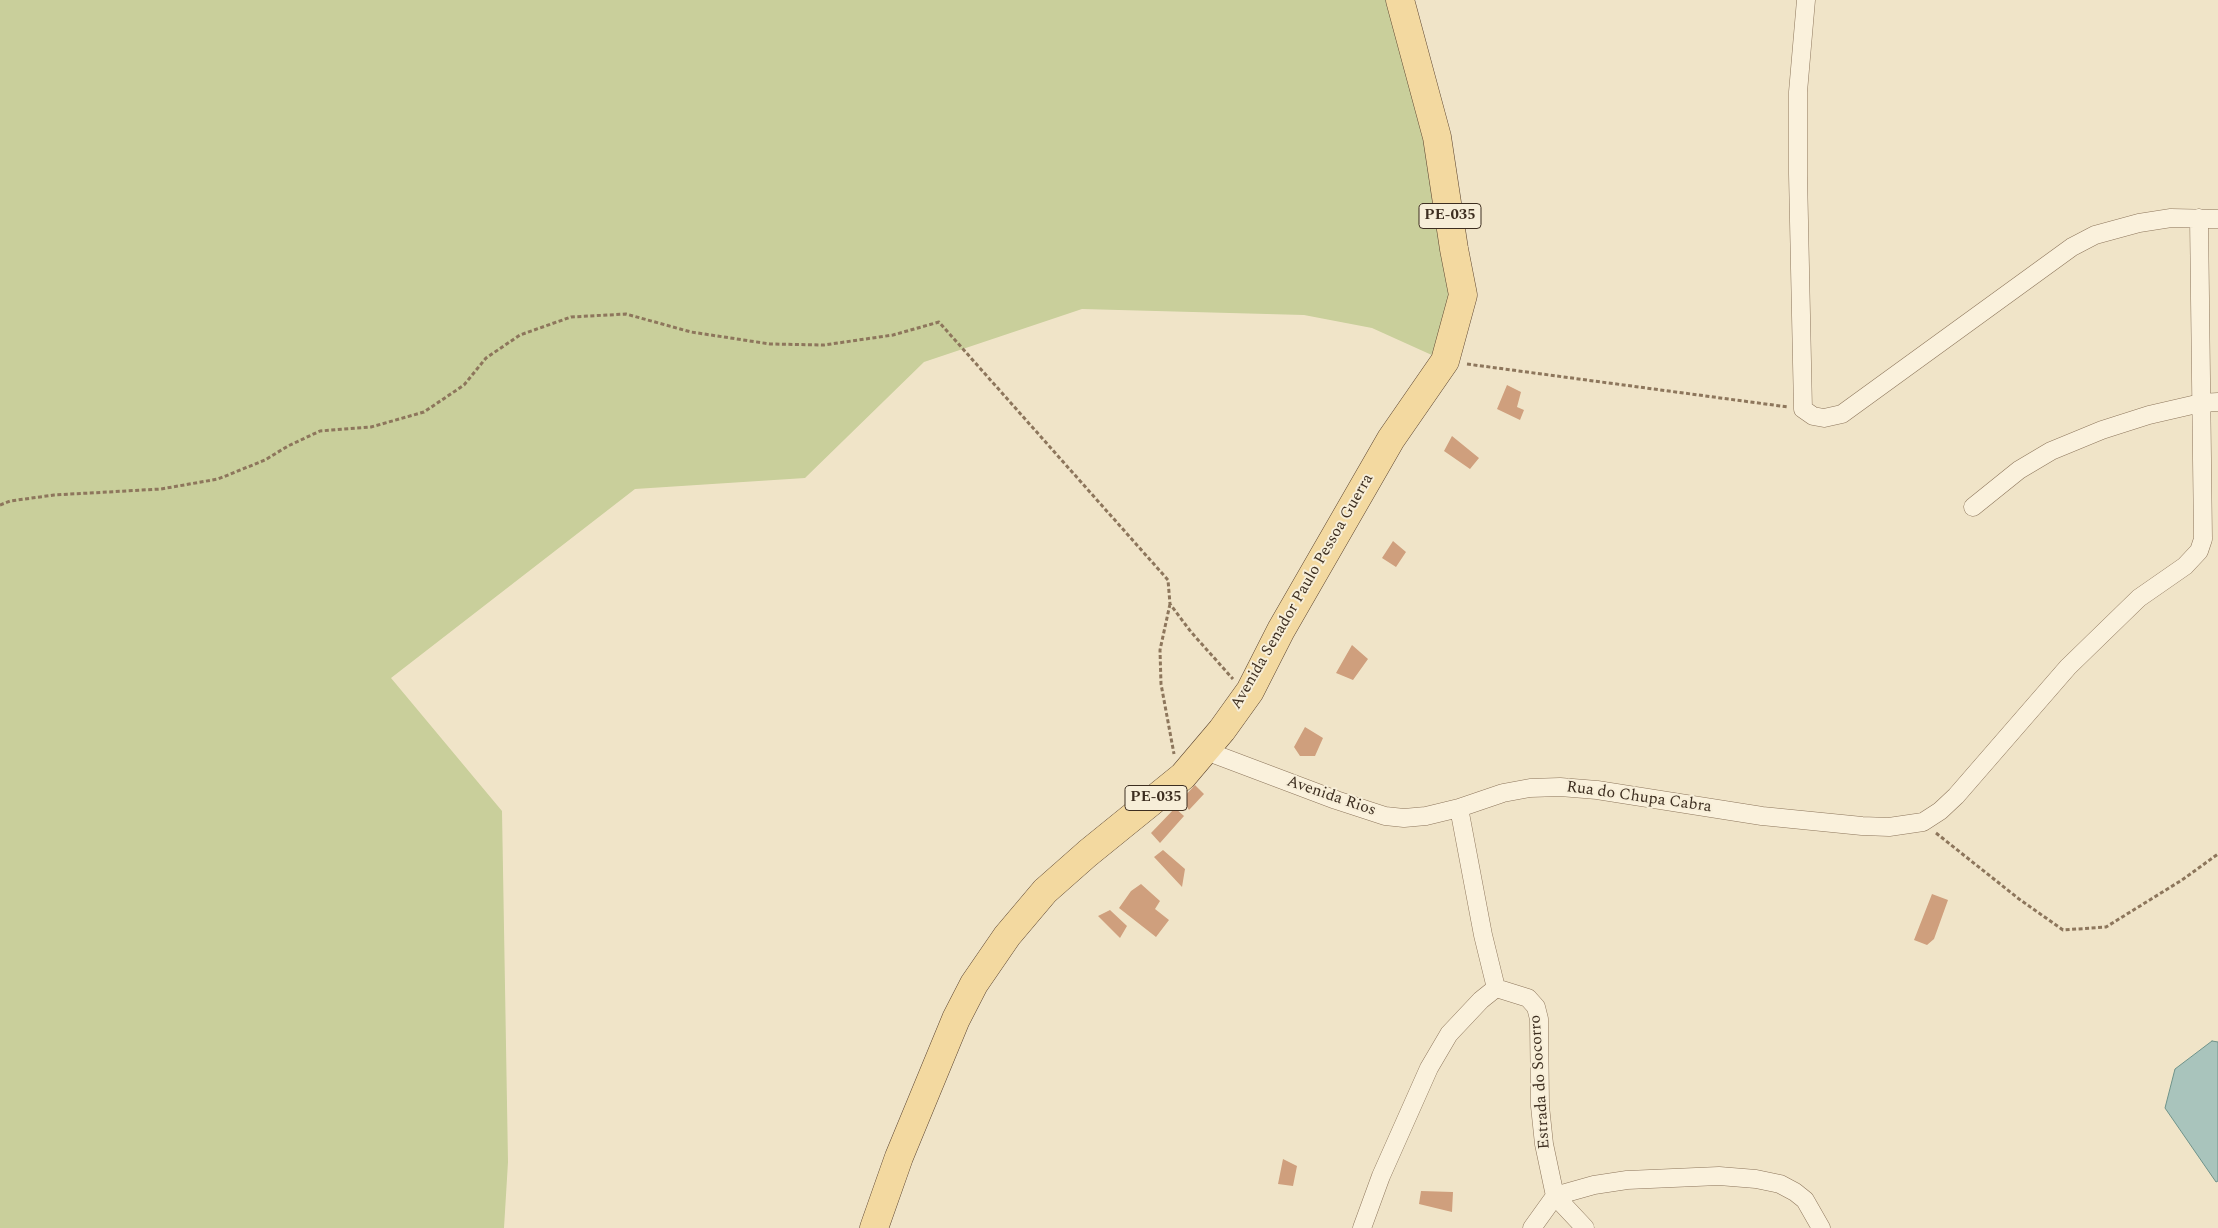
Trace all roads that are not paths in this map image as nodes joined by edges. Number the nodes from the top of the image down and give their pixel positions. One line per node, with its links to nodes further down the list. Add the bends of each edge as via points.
1 (1400, 0): 5 (main road, PE-035 / PE-035, via 1435,129 1464,295)
2 (1806, 0): 3 (street, via 1798,92 1798,165 1803,409 1813,416 1824,418 1842,414 2072,247 2095,235 2139,223)
3 (2199, 218): 4 (street); 6 (street)
4 (2218, 219)
5 (1445, 361): 8 (main road, Avenida Senador Paulo Pessoa Guerra / PE-035, via 1381,456 1281,630 1250,691)
6 (2210, 402): 7 (street, via 2149,415 2051,451 2019,470); 9 (street, Rua do Chupa Cabra, via 2203,539 2199,551 2185,566 2139,598 2068,667 1956,796 1923,822 1889,827 1862,826 1762,816 1560,787 1503,793)
7 (1973, 507)
8 (1206, 751): 9 (street, Avenida Rios, via 1385,816 1411,818); 12 (main road, Avenida Senador Paulo Pessoa Guerra / PE-035, via 1183,776 1045,891 1007,936 974,984 956,1019 899,1157)
9 (1459, 808): 10 (street)
10 (1496, 988): 11 (street, Estrada do Socorro, via 1528,998 1536,1007 1539,1019 1540,1106); 13 (street, via 1449,1034 1429,1068 1381,1176)
11 (1555, 1196): 14 (street); 15 (street); 16 (street, via 1587,1186 1627,1180 1719,1176 1756,1179 1780,1184 1795,1192 1805,1200)
12 (874, 1228)
13 (1362, 1228)
14 (1532, 1228)
15 (1585, 1228)
16 (1821, 1228)

